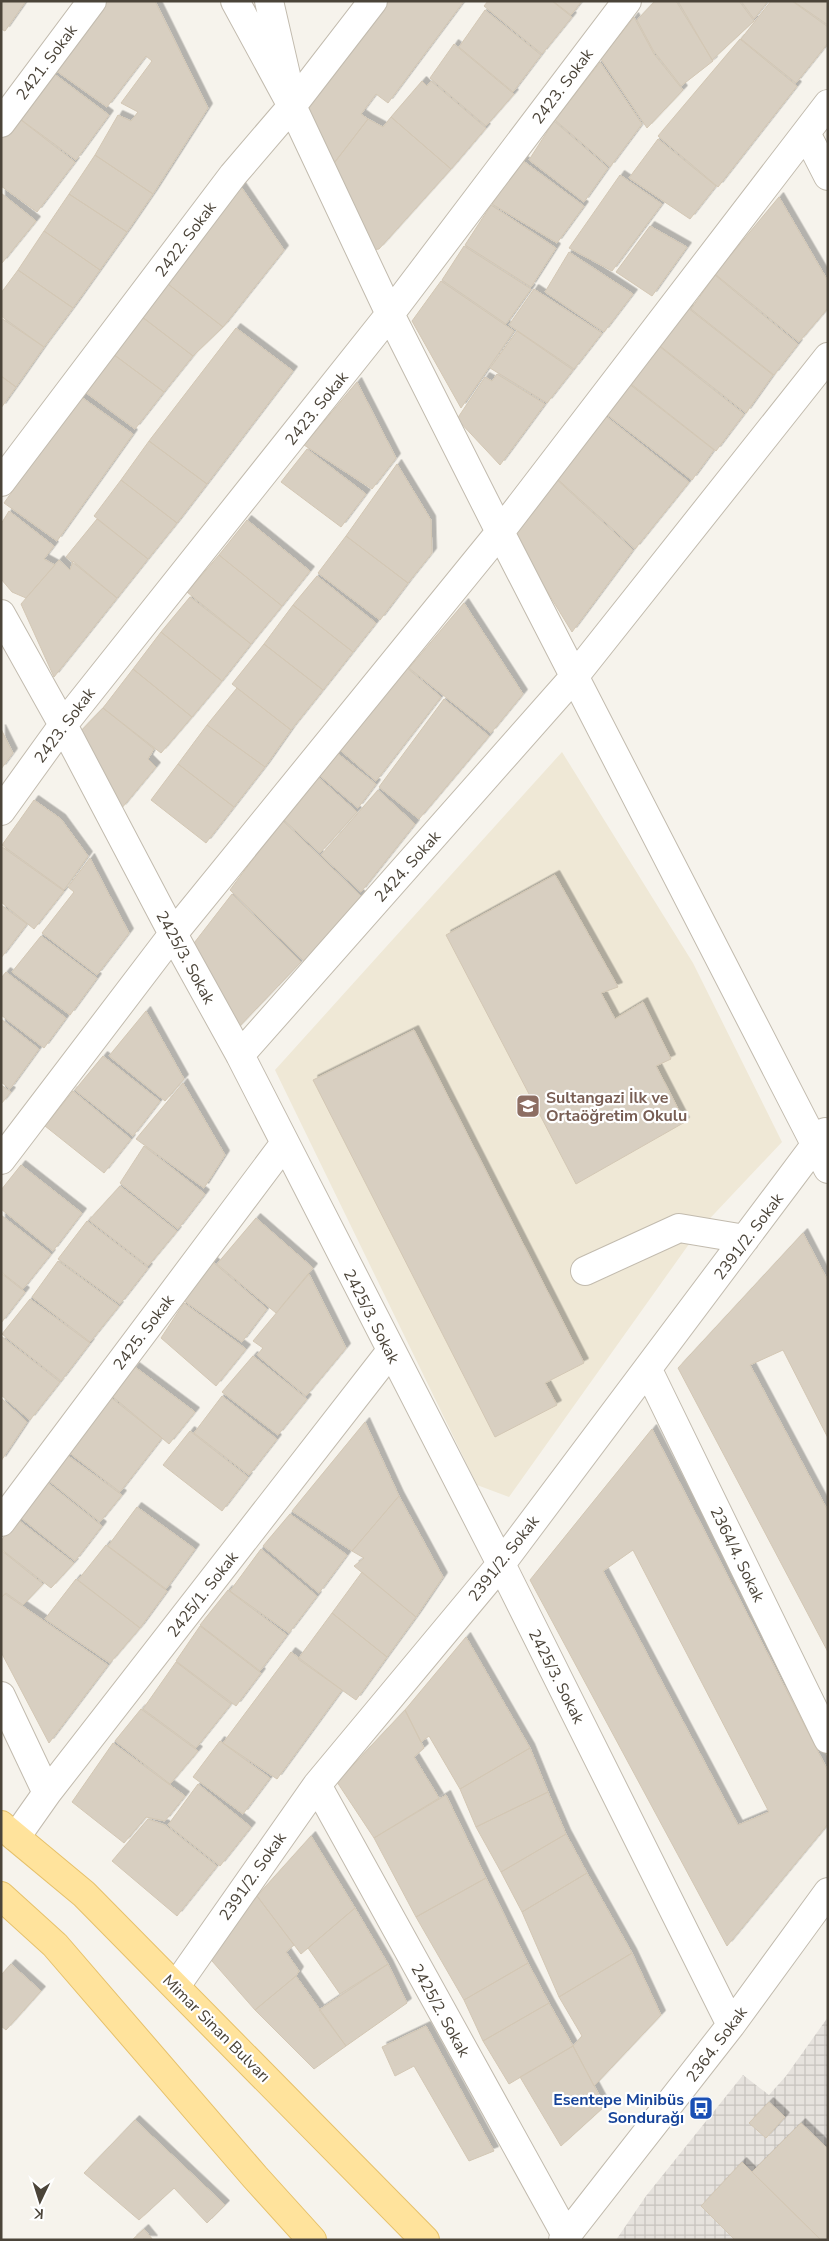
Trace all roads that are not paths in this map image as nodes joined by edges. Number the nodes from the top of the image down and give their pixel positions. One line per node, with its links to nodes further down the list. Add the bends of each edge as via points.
1 (92, 1): 8 (street, 2421. Sokak)
2 (235, 1): 7 (street)
3 (269, 1): 7 (street)
4 (373, 1): 7 (street, 2422. Sokak)
5 (627, 1): 11 (street, 2423. Sokak)
6 (828, 104): 9 (street)
7 (292, 106): 11 (street); 13 (street, 2422. Sokak, via 233,175)
8 (1, 123)
9 (806, 132): 10 (street); 14 (street)
10 (828, 176)
11 (390, 314): 14 (street); 17 (street, 2423. Sokak)
12 (828, 357): 16 (street, 2424. Sokak)
13 (1, 482)
14 (500, 532): 16 (street); 19 (street)
15 (1, 614): 17 (street, 2425/3. Sokak)
16 (574, 677): 20 (street, 2424. Sokak); 21 (street)
17 (63, 725): 18 (street, 2423. Sokak); 19 (street, 2425/3. Sokak)
18 (1, 811)
19 (173, 934): 20 (street, 2425/3. Sokak); 23 (street)
20 (240, 1055): 22 (street, 2425/3. Sokak)
21 (822, 1137): 24 (street); 25 (street, 2391/2. Sokak)
22 (285, 1143): 27 (street, 2425/3. Sokak); 29 (street, 2425. Sokak)
23 (1, 1160)
24 (828, 1169)
25 (745, 1239): 26 (street, via 679,1228); 28 (street, 2391/2. Sokak)
26 (585, 1272)
27 (390, 1352): 30 (street, 2425/3. Sokak); 34 (street, 2425/1. Sokak)
28 (648, 1370): 30 (street, 2391/2. Sokak); 32 (street, 2364/4. Sokak)
29 (1, 1522)
30 (500, 1564): 33 (street, 2391/2. Sokak); 39 (street, 2425/3. Sokak)
31 (1, 1696): 34 (street)
32 (828, 1739)
33 (317, 1785): 38 (street, 2391/2. Sokak); 40 (street, 2425/2. Sokak)
34 (47, 1793): 35 (street, 2425/1. Sokak)
35 (9, 1831): 38 (main road, Mimar Sinan Bulvarı, via 84,1894)
36 (828, 1892): 39 (street, 2364. Sokak)
37 (1, 1896): 41 (main road, via 55,1944)
38 (176, 1986): 42 (main road, Mimar Sinan Bulvarı)
39 (731, 2025): 40 (street, 2364. Sokak)
40 (564, 2237)
41 (312, 2240)
42 (424, 2240)

